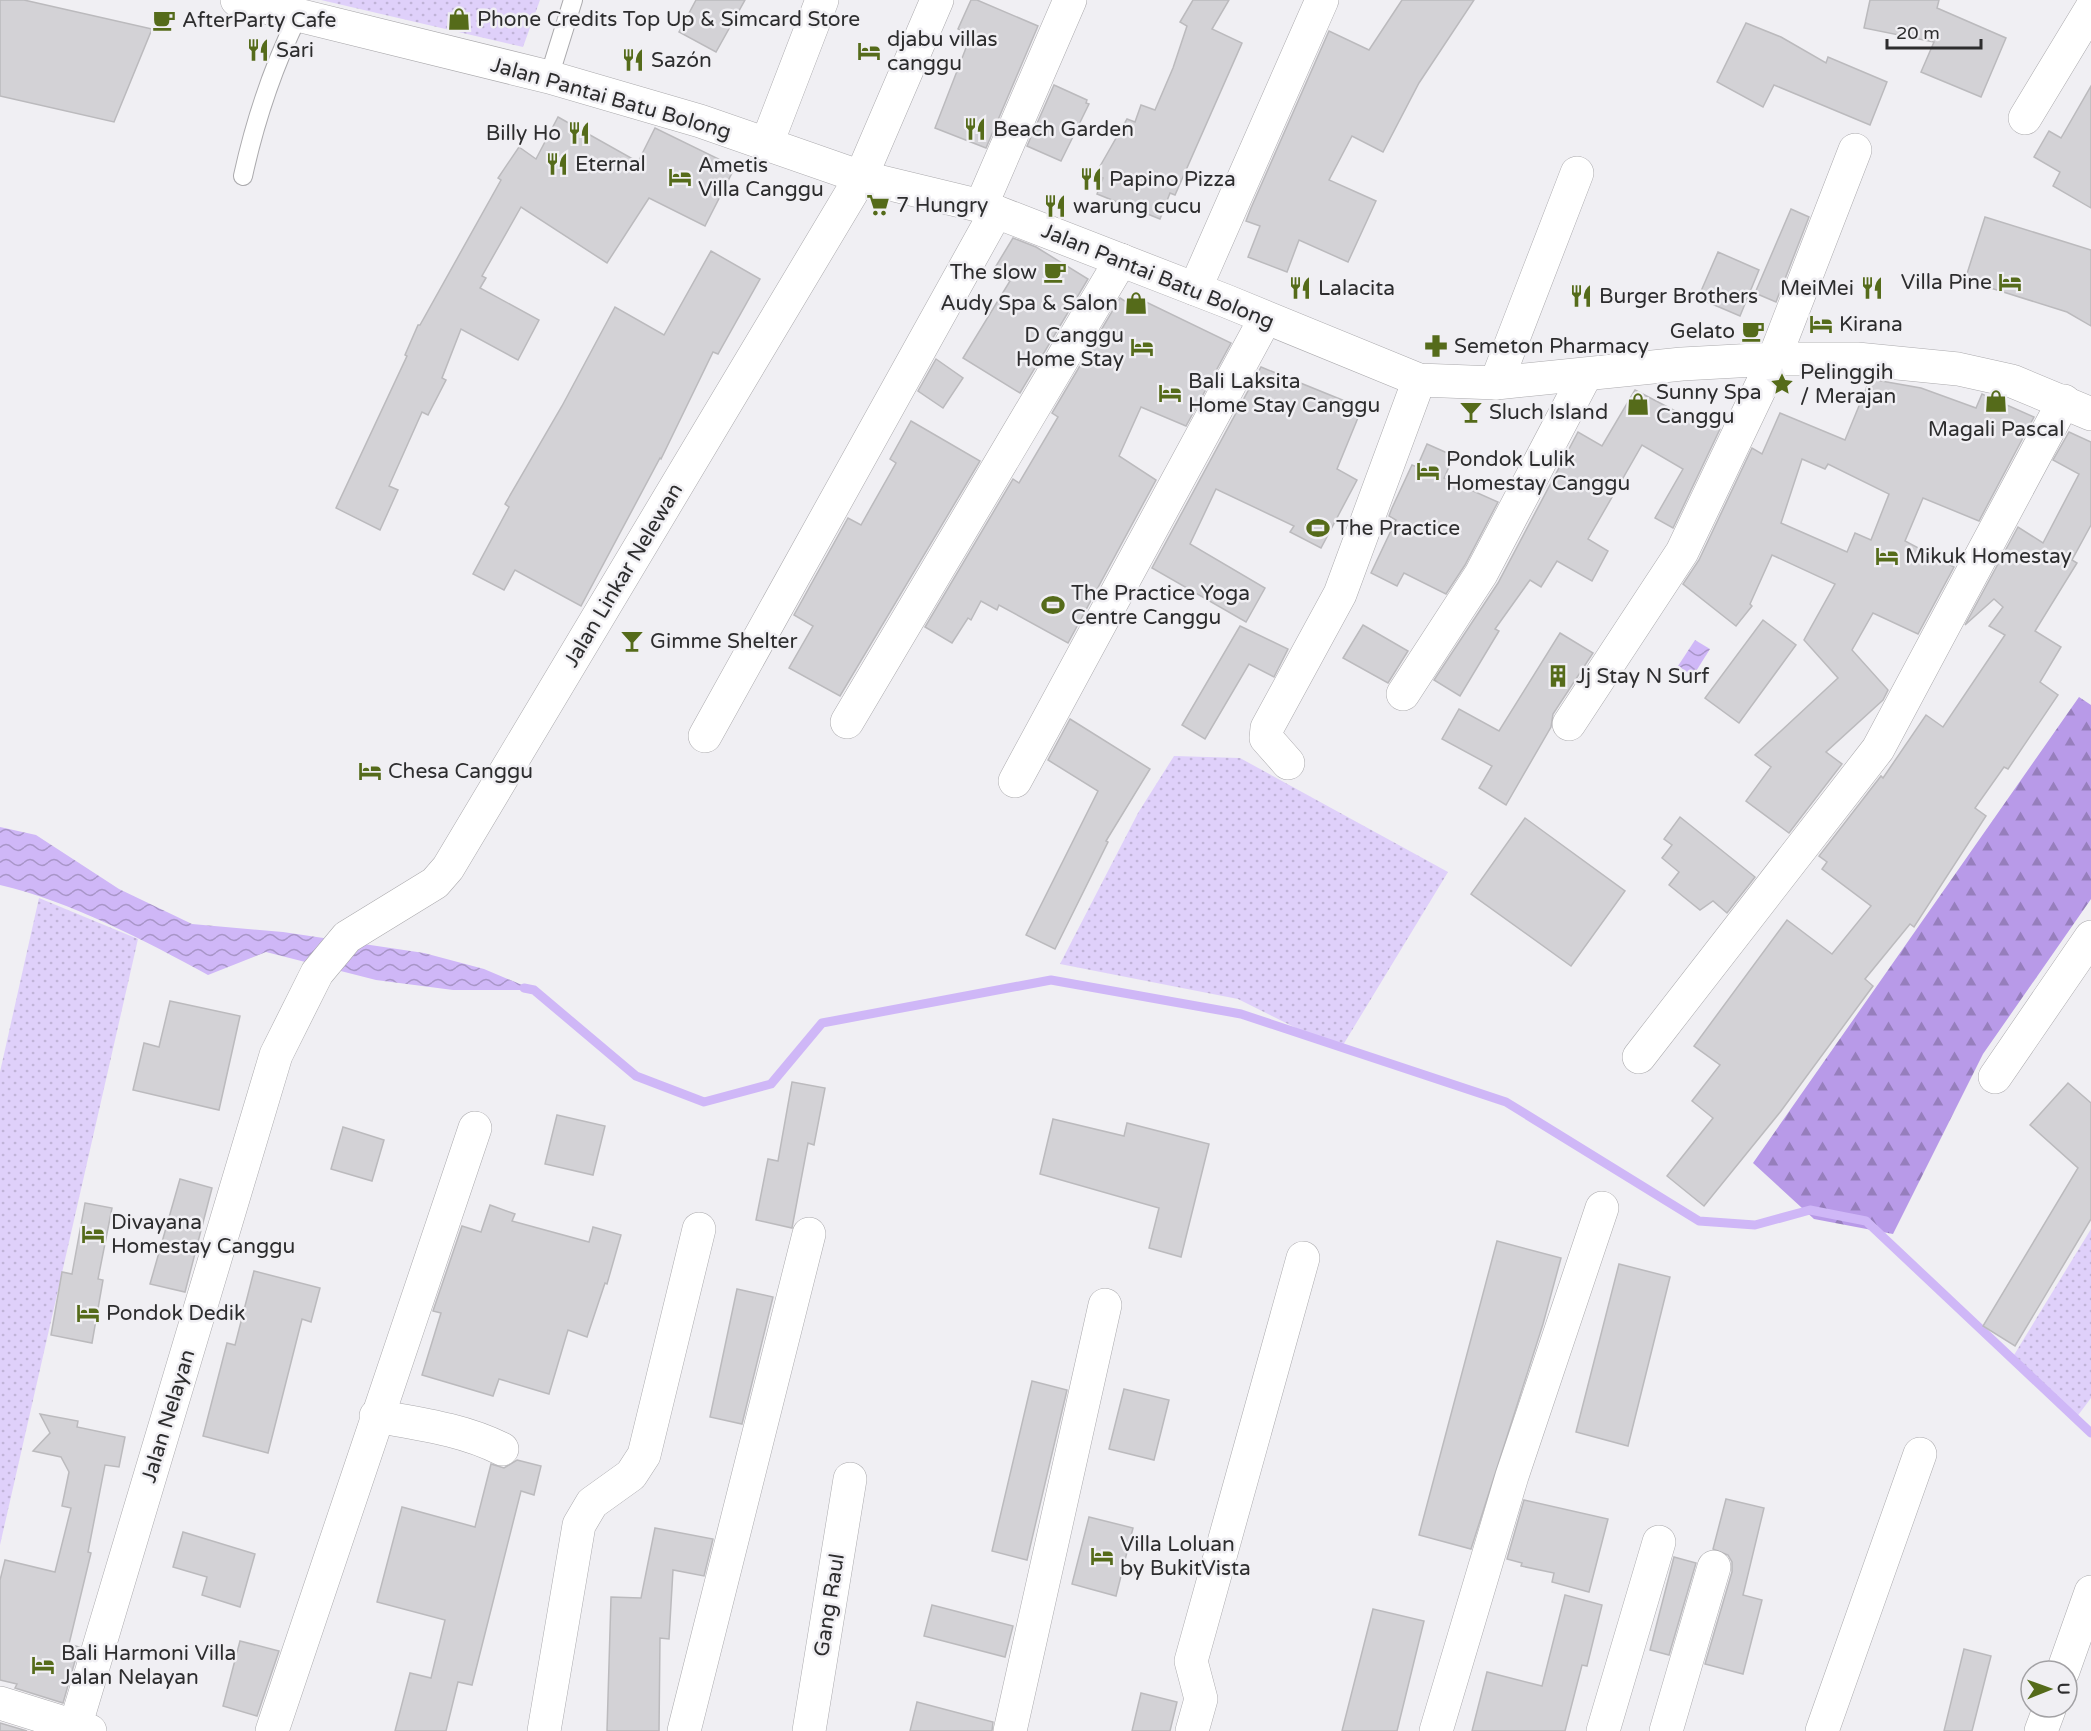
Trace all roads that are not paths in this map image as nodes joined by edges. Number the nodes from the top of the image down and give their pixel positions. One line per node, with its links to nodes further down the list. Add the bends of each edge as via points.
1 (237, 0): 8 (street, Jalan Pantai Batu Bolong)
2 (573, 0): 9 (lane)
3 (822, 0): 11 (street)
4 (937, 0): 15 (street, Jalan Linkar Nelewan)
5 (1070, 0): 16 (street)
6 (1322, 0): 18 (street)
7 (2091, 9): 10 (street)
8 (298, 16): 9 (street, Jalan Pantai Batu Bolong); 14 (lane, via 252,136)
9 (549, 77): 11 (street, Jalan Pantai Batu Bolong)
10 (2025, 118)
11 (767, 143): 15 (street, Jalan Pantai Batu Bolong)
12 (1855, 150): 20 (street)
13 (1577, 173): 23 (street)
14 (243, 176)
15 (861, 177): 16 (street, Jalan Pantai Batu Bolong); 32 (street, Jalan Linkar Nelewan, via 448,868 435,883 346,937)
16 (989, 209): 17 (street, Jalan Pantai Batu Bolong); 28 (street)
17 (1121, 260): 18 (street, Jalan Pantai Batu Bolong); 26 (street)
18 (1195, 289): 19 (street, Jalan Pantai Batu Bolong)
19 (1265, 319): 22 (street, Jalan Pantai Batu Bolong); 30 (street)
20 (1774, 359): 21 (street, Jalan Pantai Batu Bolong, via 1682,364); 24 (street, Jalan Pantai Batu Bolong, via 1857,359 1958,369 2012,381); 27 (street, via 1682,552)
21 (1585, 376): 23 (street, Jalan Pantai Batu Bolong); 25 (street, via 1481,574)
22 (1419, 380): 23 (street, Jalan Pantai Batu Bolong); 29 (street, via 1340,594 1267,728 1266,738)
23 (1496, 383)
24 (2077, 408): 33 (street, via 1878,749)
25 (1403, 694)
26 (847, 722)
27 (1569, 724)
28 (705, 736)
29 (1288, 763)
30 (1015, 781)
31 (2091, 937): 34 (street)
32 (317, 973): 50 (street, Jalan Nelayan, via 276,1055)
33 (1639, 1057)
34 (1995, 1077)
35 (475, 1128): 41 (street)
36 (1602, 1208): 57 (street, via 1512,1476)
37 (699, 1229): 52 (street, via 644,1455 631,1475 592,1503 579,1525)
38 (809, 1234): 53 (street)
39 (1303, 1258): 56 (street, via 1191,1661 1201,1699)
40 (1105, 1305): 55 (street)
41 (376, 1416): 42 (street, via 474,1435); 51 (street)
42 (502, 1449)
43 (1920, 1454): 60 (street)
44 (849, 1479): 54 (street, Gang Raul)
45 (1659, 1542): 58 (street)
46 (1714, 1567): 59 (street)
47 (2091, 1592): 48 (street)
48 (2067, 1659)
49 (0, 1703): 50 (street, Jalan Nelayan)
50 (82, 1729)
51 (272, 1731)
52 (544, 1731)
53 (684, 1731)
54 (809, 1731)
55 (1010, 1731)
56 (1192, 1731)
57 (1436, 1731)
58 (1603, 1731)
59 (1666, 1731)
60 (1822, 1731)

